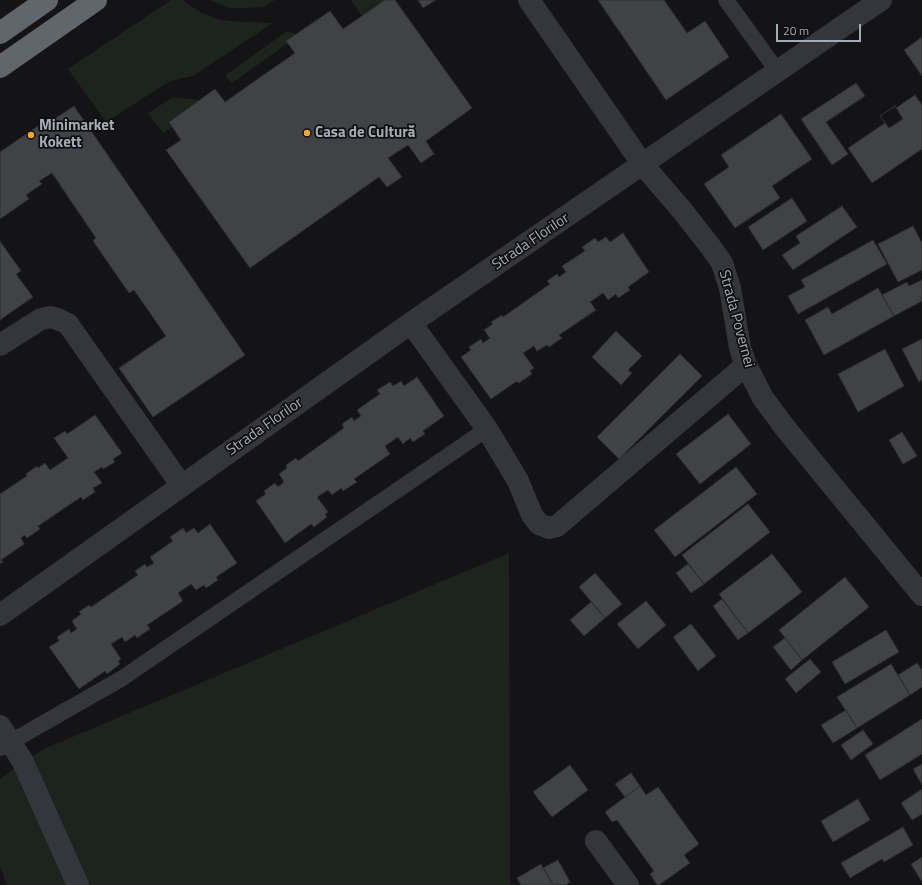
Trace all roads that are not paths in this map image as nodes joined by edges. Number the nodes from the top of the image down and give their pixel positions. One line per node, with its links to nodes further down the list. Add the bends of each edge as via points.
1 (47, 0): 6 (highway)
2 (96, 0): 7 (highway)
3 (529, 0): 9 (street, Strada Povernei)
4 (726, 0): 8 (lane)
5 (881, 0): 8 (street, Strada Florilor)
6 (0, 33)
7 (0, 67)
8 (778, 72): 9 (street, Strada Florilor)
9 (643, 165): 10 (street, Strada Florilor); 12 (street, Strada Povernei, via 722,263 730,288 740,348)
10 (412, 323): 13 (street); 14 (street, Strada Florilor)
11 (0, 345): 14 (street, via 41,320 51,317 68,324)
12 (746, 365): 13 (street, via 557,526 549,528 539,524 532,515 518,481); 15 (street, Strada Povernei, via 763,398 786,429)
13 (487, 429): 17 (lane, via 121,679)
14 (182, 486): 16 (street, Strada Florilor)
15 (922, 594)
16 (0, 614)
17 (4, 738): 19 (street, via 22,760)
18 (596, 841): 20 (street)
19 (78, 885)
20 (628, 885)

